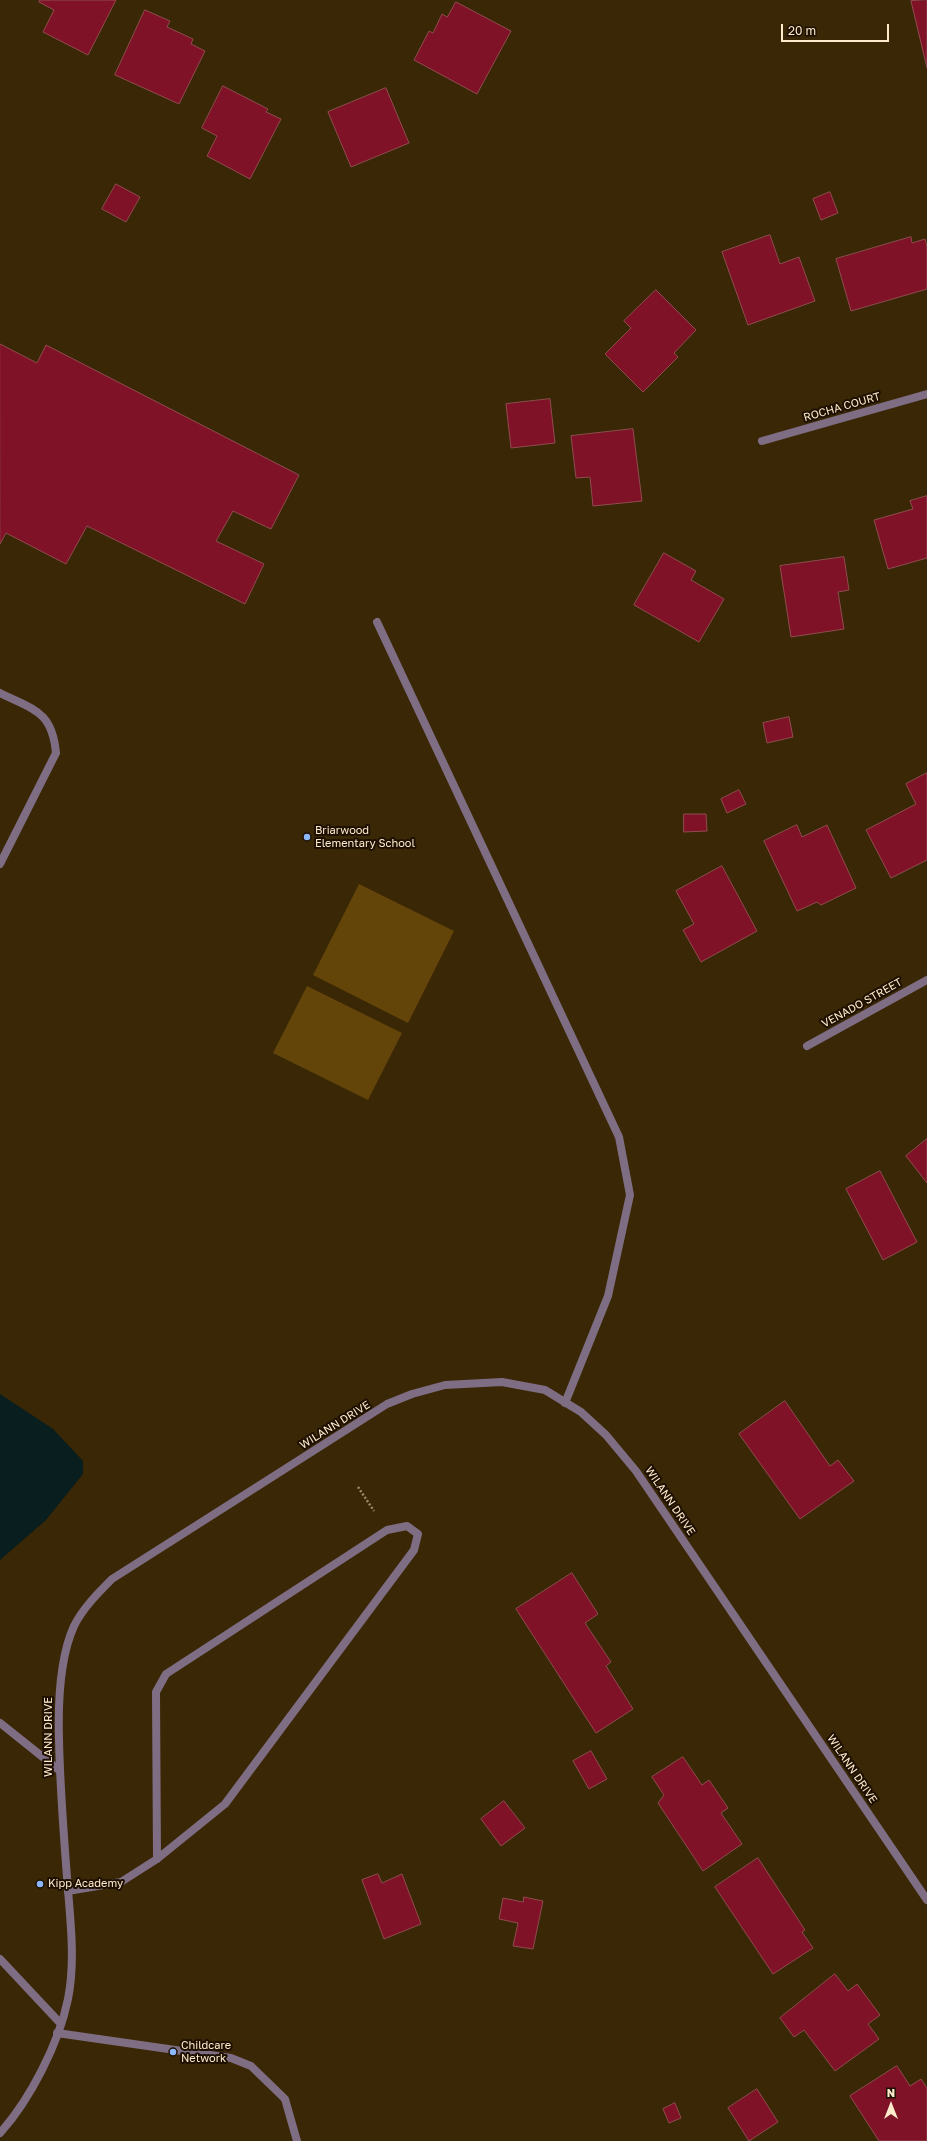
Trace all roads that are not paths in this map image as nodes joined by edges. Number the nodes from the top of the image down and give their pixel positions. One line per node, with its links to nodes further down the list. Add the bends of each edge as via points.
1 (927, 394): 2 (street, ROCHA COURT)
2 (762, 441)
3 (377, 622): 8 (street, via 618,1137 630,1195 608,1296)
4 (0, 693): 5 (street, via 42,714 54,734 56,754)
5 (0, 864)
6 (927, 980): 7 (street, VENADO STREET)
7 (807, 1046)
8 (565, 1403): 10 (street, WILANN DRIVE, via 545,1390 502,1382 445,1385 412,1394 387,1404 112,1579 94,1597 74,1626 64,1660 58,1705); 13 (street, WILANN DRIVE, via 581,1412 606,1435 636,1471)
9 (0, 1723): 10 (street)
10 (60, 1770): 12 (street, WILANN DRIVE)
11 (157, 1859): 11 (street, via 225,1804 414,1550 418,1534 407,1526 387,1530 166,1674 156,1692); 12 (street, via 121,1882)
12 (68, 1891): 15 (street, WILANN DRIVE, via 71,1962 68,1998)
13 (927, 1900)
14 (0, 1959): 15 (street)
15 (61, 2024): 16 (street, WILANN DRIVE)
16 (57, 2033): 17 (street, WILANN DRIVE, via 30,2091); 18 (street, via 231,2058 251,2066 285,2099)
17 (0, 2133)
18 (297, 2141)

